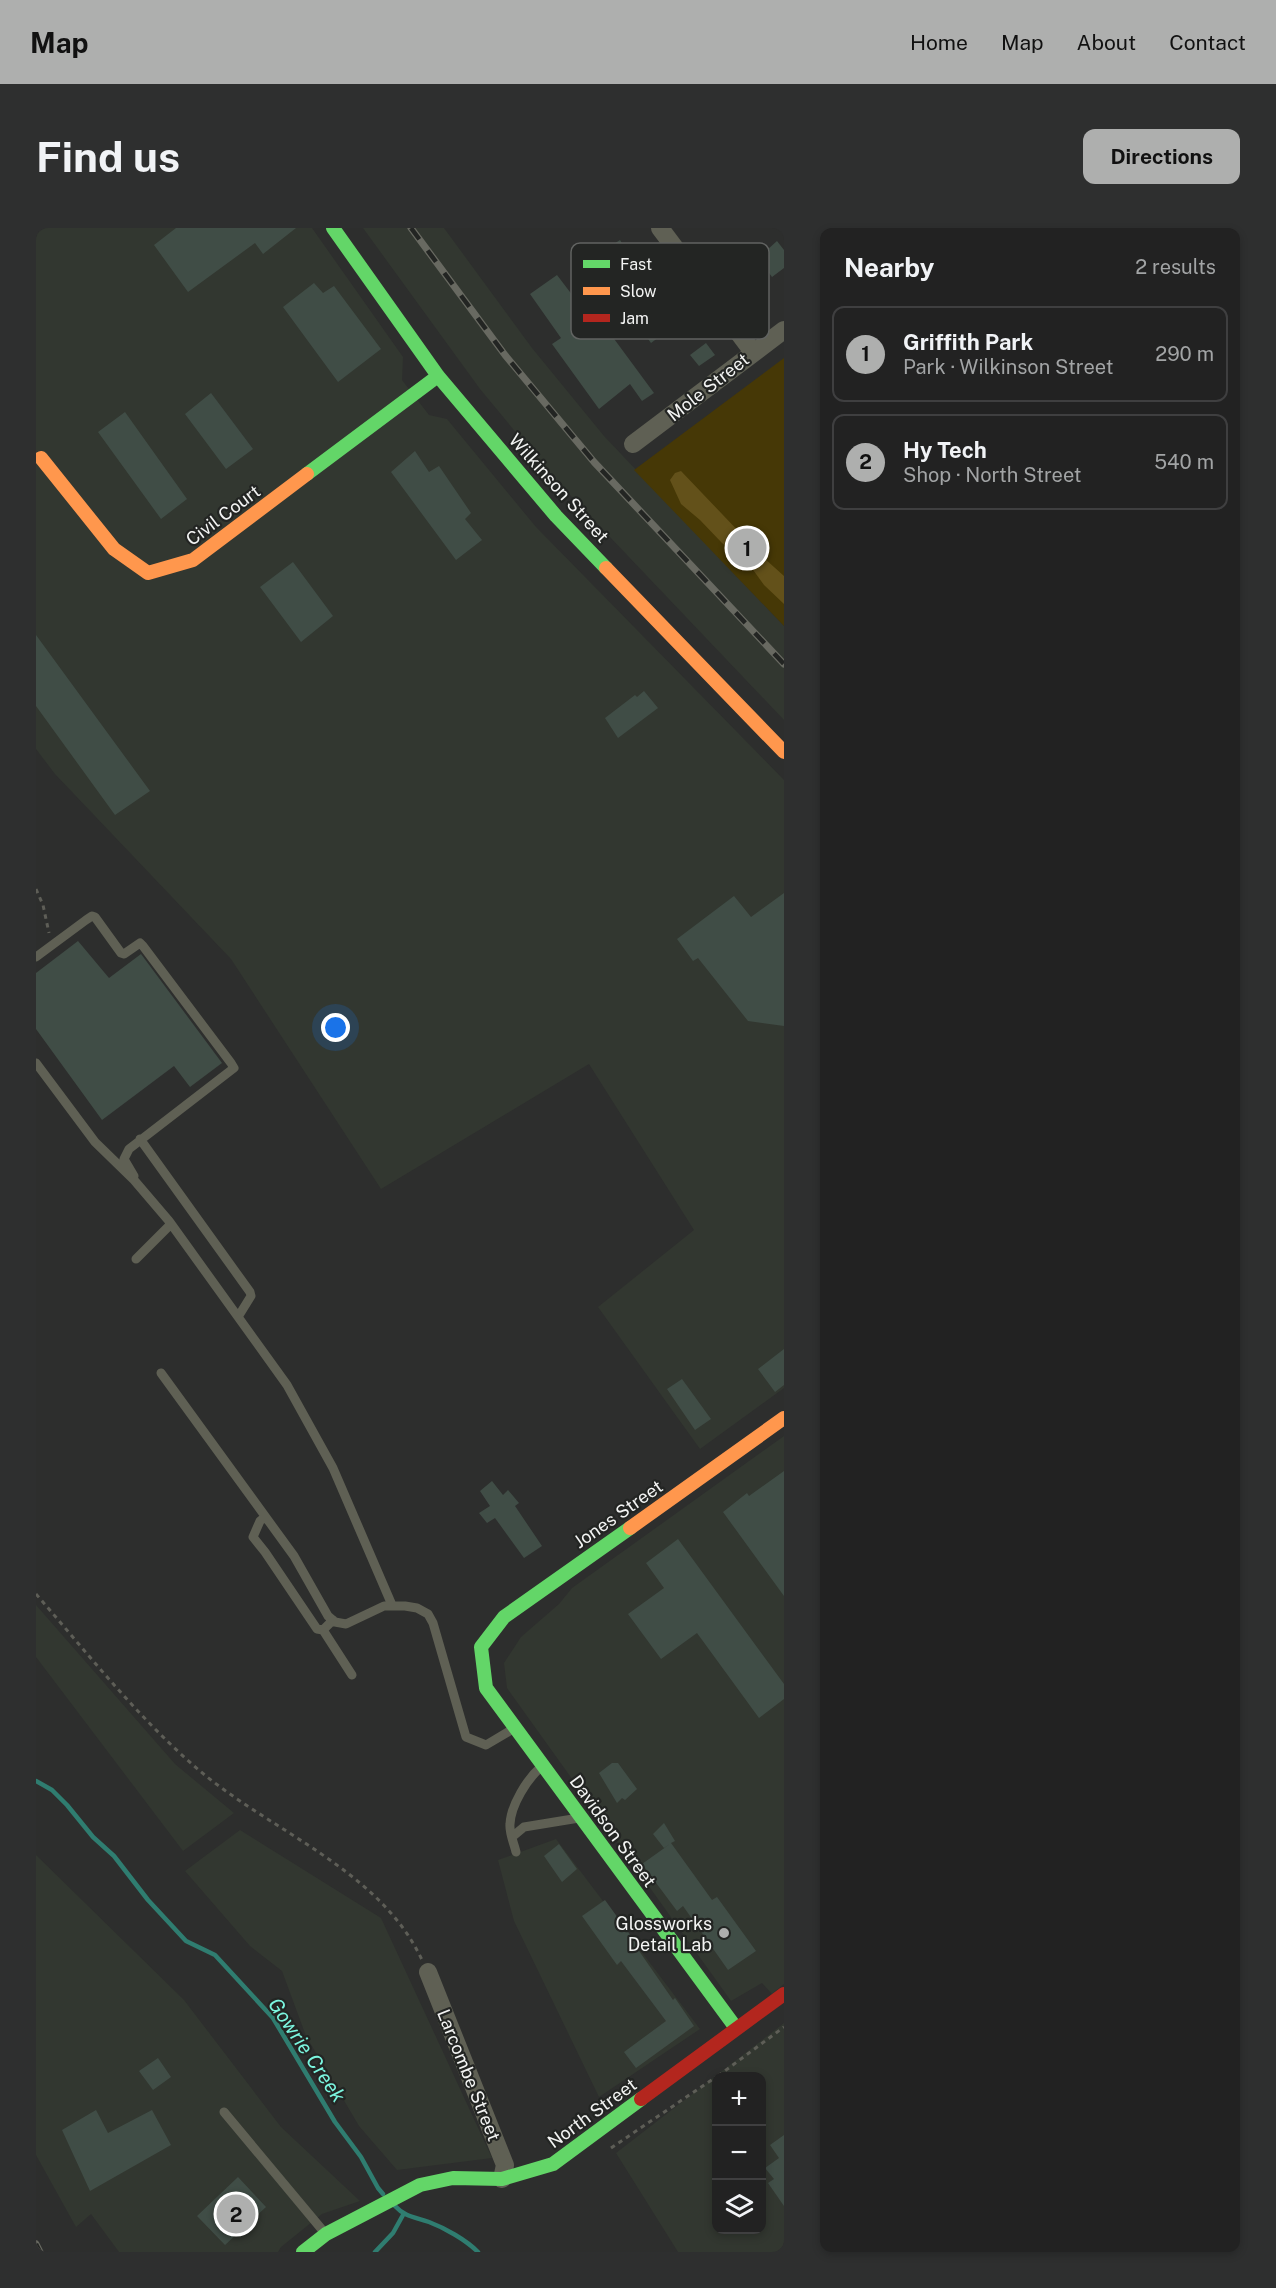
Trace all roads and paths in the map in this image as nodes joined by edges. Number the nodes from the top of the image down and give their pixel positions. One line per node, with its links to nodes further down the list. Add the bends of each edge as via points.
1 (333, 228): 7 (street, Wilkinson Street)
2 (660, 228): 3 (street)
3 (671, 243)
4 (784, 330): 6 (street, Mole Street)
5 (743, 339): 6 (street)
6 (753, 352): 8 (street, Mole Street)
7 (438, 376): 9 (street, Civil Court, via 194,560 148,573 114,549); 10 (street, Wilkinson Street, via 556,516)
8 (633, 444)
9 (41, 458)
10 (784, 752)
11 (36, 890): 12 (path, via 46,917)
12 (50, 946): 13 (lane); 15 (lane, via 92,916 124,954 140,943 234,1068)
13 (36, 957)
14 (36, 1063): 16 (lane, via 95,1142)
15 (140, 1140): 16 (lane, via 124,1159); 19 (lane, via 250,1292)
16 (139, 1186): 17 (lane)
17 (171, 1224): 18 (lane); 19 (lane)
18 (135, 1259)
19 (238, 1317): 24 (lane, via 288,1385 319,1440)
20 (161, 1373): 22 (lane)
21 (784, 1418): 27 (street, Jones Street, via 504,1617)
22 (266, 1517): 25 (lane); 26 (lane, via 253,1537 317,1629)
23 (36, 1594): 34 (path, via 110,1680 186,1759 249,1808 345,1869 380,1900 407,1934)
24 (392, 1605): 25 (lane, via 346,1624); 29 (lane, via 417,1608 428,1614 466,1737 486,1745)
25 (333, 1620): 26 (lane)
26 (322, 1630): 28 (lane)
27 (481, 1647): 29 (street, Davidson Street, via 486,1688)
28 (352, 1675)
29 (515, 1728): 30 (street, Davidson Street)
30 (543, 1766): 31 (street, Davidson Street); 32 (lane, via 525,1786 514,1807)
31 (581, 1817): 32 (lane, via 524,1827); 37 (street, Davidson Street)
32 (512, 1837): 33 (lane)
33 (516, 1852)
34 (428, 1972): 40 (street, Larcombe Street, via 505,2165)
35 (784, 1994): 37 (street, North Street)
36 (784, 2027): 38 (path)
37 (736, 2028): 40 (street, North Street, via 553,2164)
38 (723, 2072)
39 (224, 2112): 41 (lane)
40 (502, 2179): 41 (street, North Street, via 453,2178 420,2185)
41 (326, 2234): 42 (street, North Street)
42 (303, 2252)

